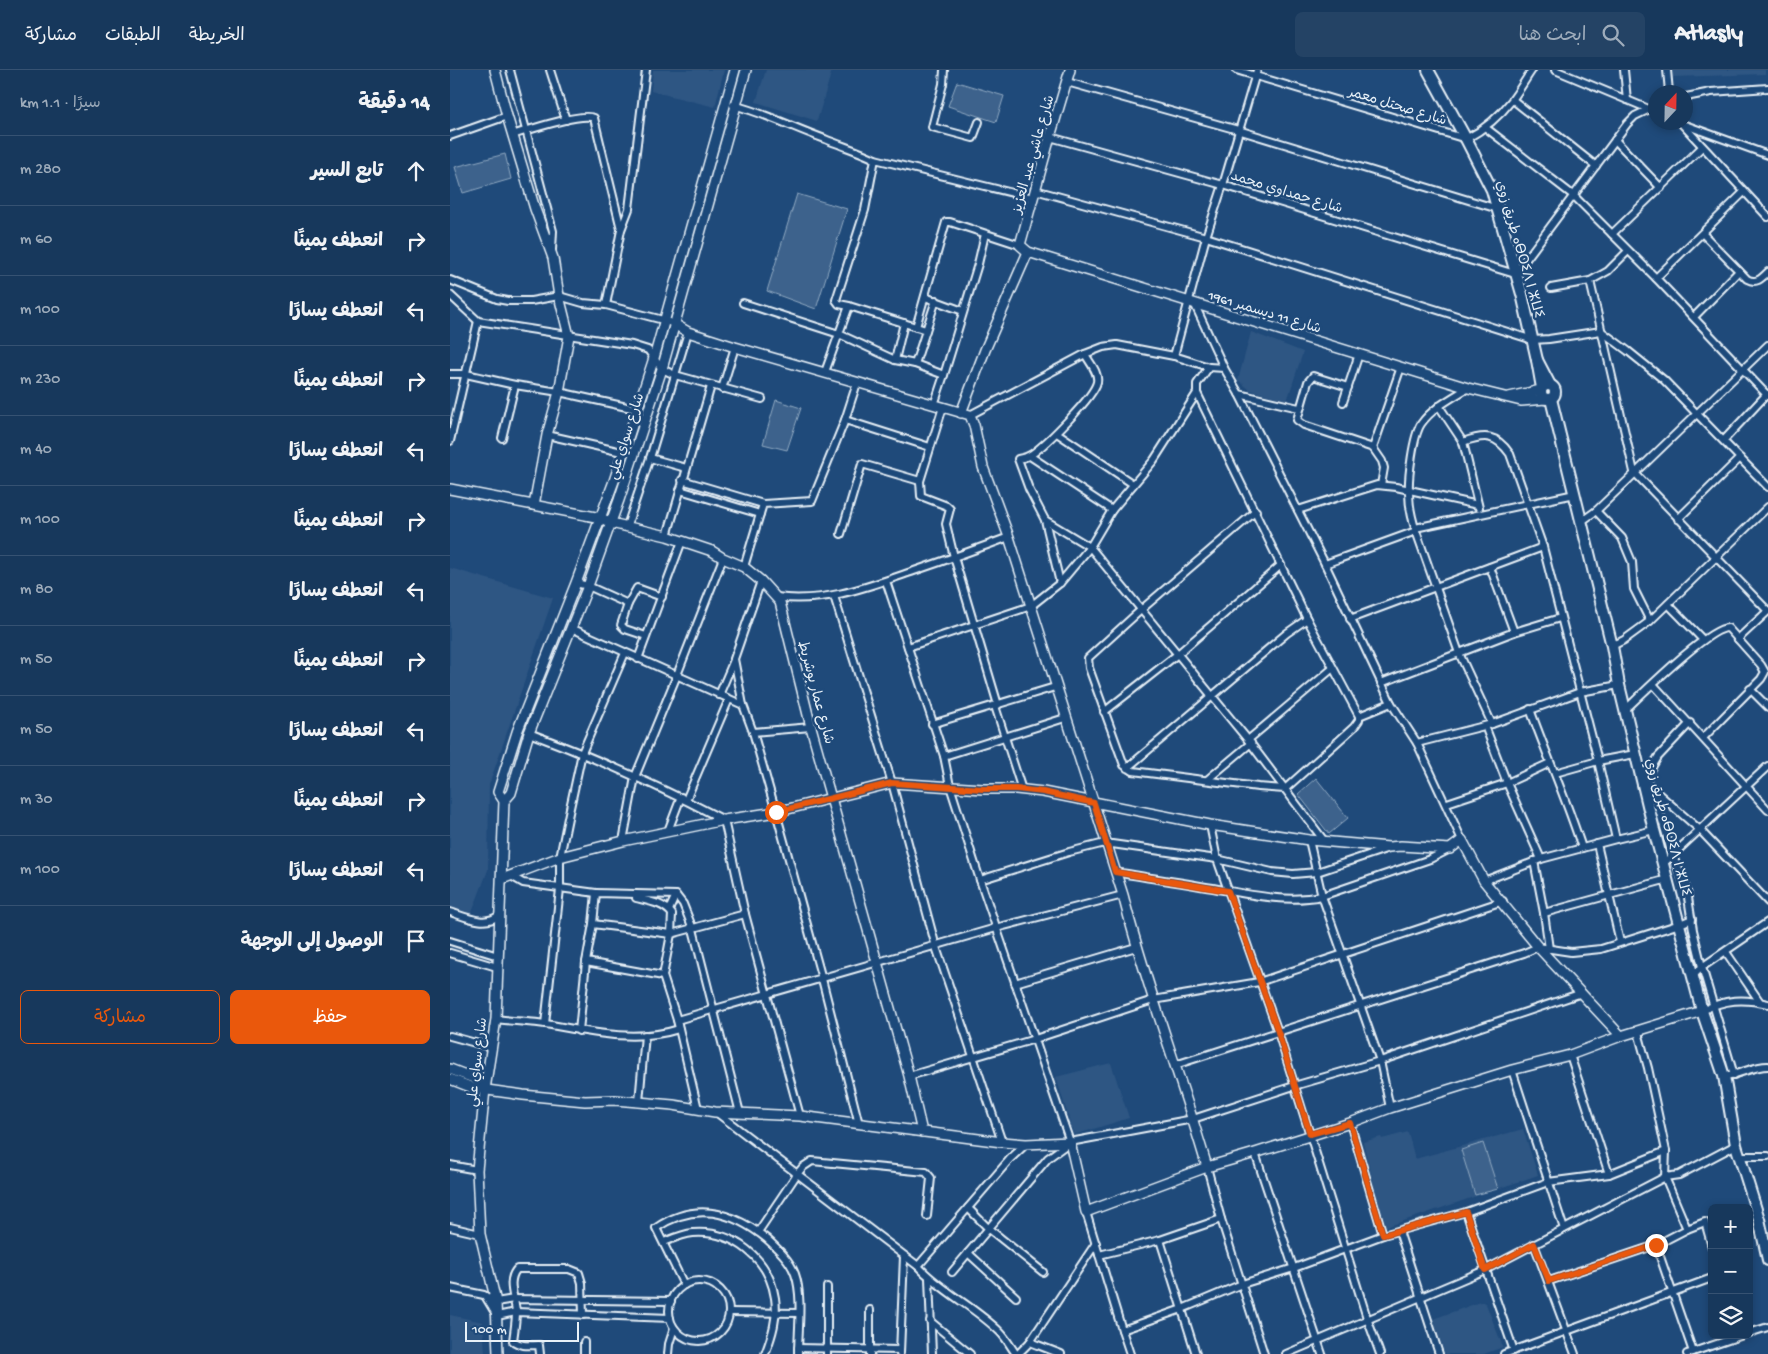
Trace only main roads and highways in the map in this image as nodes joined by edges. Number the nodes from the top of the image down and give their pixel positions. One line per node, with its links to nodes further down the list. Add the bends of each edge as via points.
1 (1428, 70): 2 (main road, طريق زوي ⴰⴱⵔⵉⴷ ⵏ ⵣⵡⵉ, via 1492,190 1498,209 1582,521 1612,646 1618,685 1702,1011 1729,1076 1736,1145 1759,1218)
2 (1768, 1260)

